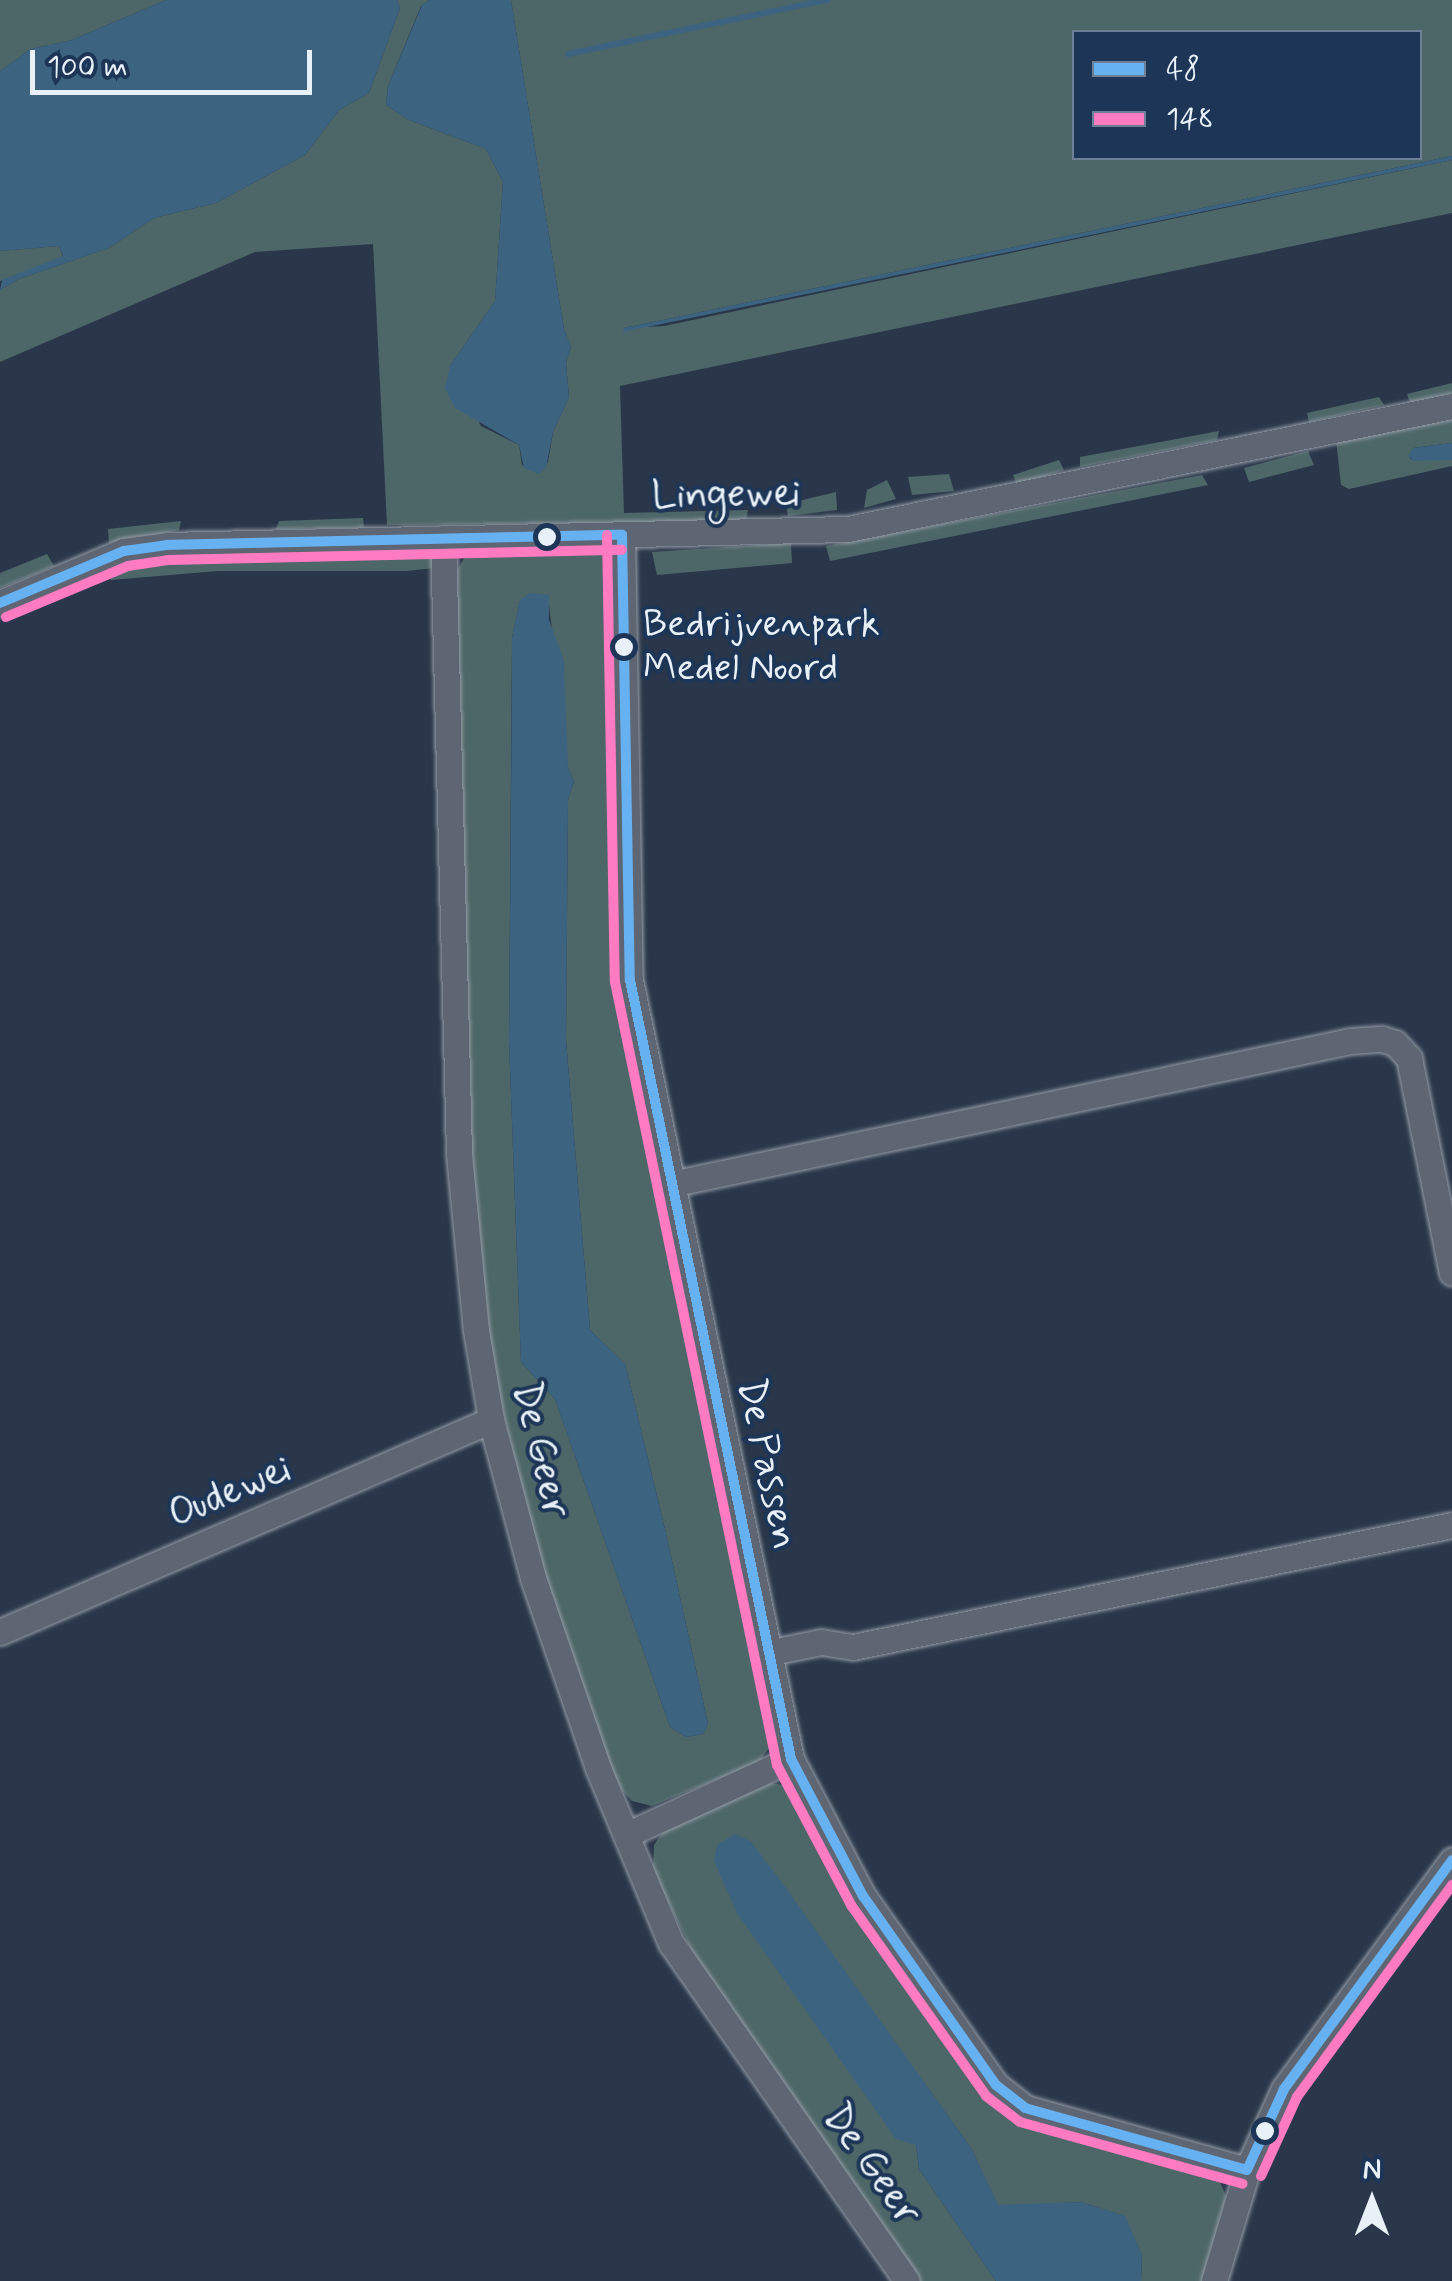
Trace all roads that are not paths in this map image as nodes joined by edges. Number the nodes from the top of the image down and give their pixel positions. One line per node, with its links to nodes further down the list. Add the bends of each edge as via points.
1 (1452, 406): 2 (street, Lingewei, via 848,529)
2 (622, 534): 3 (street, Lingewei); 5 (street, De Passen, via 630,980)
3 (444, 538): 4 (street, Lingewei, via 124,551); 7 (street, De Geer, via 459,1154)
4 (0, 604)
5 (671, 1184): 6 (street, via 1350,1040 1382,1039 1409,1058); 10 (street, De Passen)
6 (1452, 1274)
7 (490, 1420): 9 (street, Oudewei); 12 (street, De Geer, via 533,1578)
8 (1452, 1524): 10 (street, via 852,1647 821,1642)
9 (0, 1632)
10 (767, 1653): 11 (street, De Passen)
11 (791, 1759): 12 (street); 14 (street, De Passen, via 864,1896 996,2086 1025,2108)
12 (626, 1835): 15 (street, De Geer, via 680,1957)
13 (1452, 1860): 14 (street, via 1284,2089)
14 (1247, 2170): 16 (street)
15 (907, 2281)
16 (1214, 2281)

